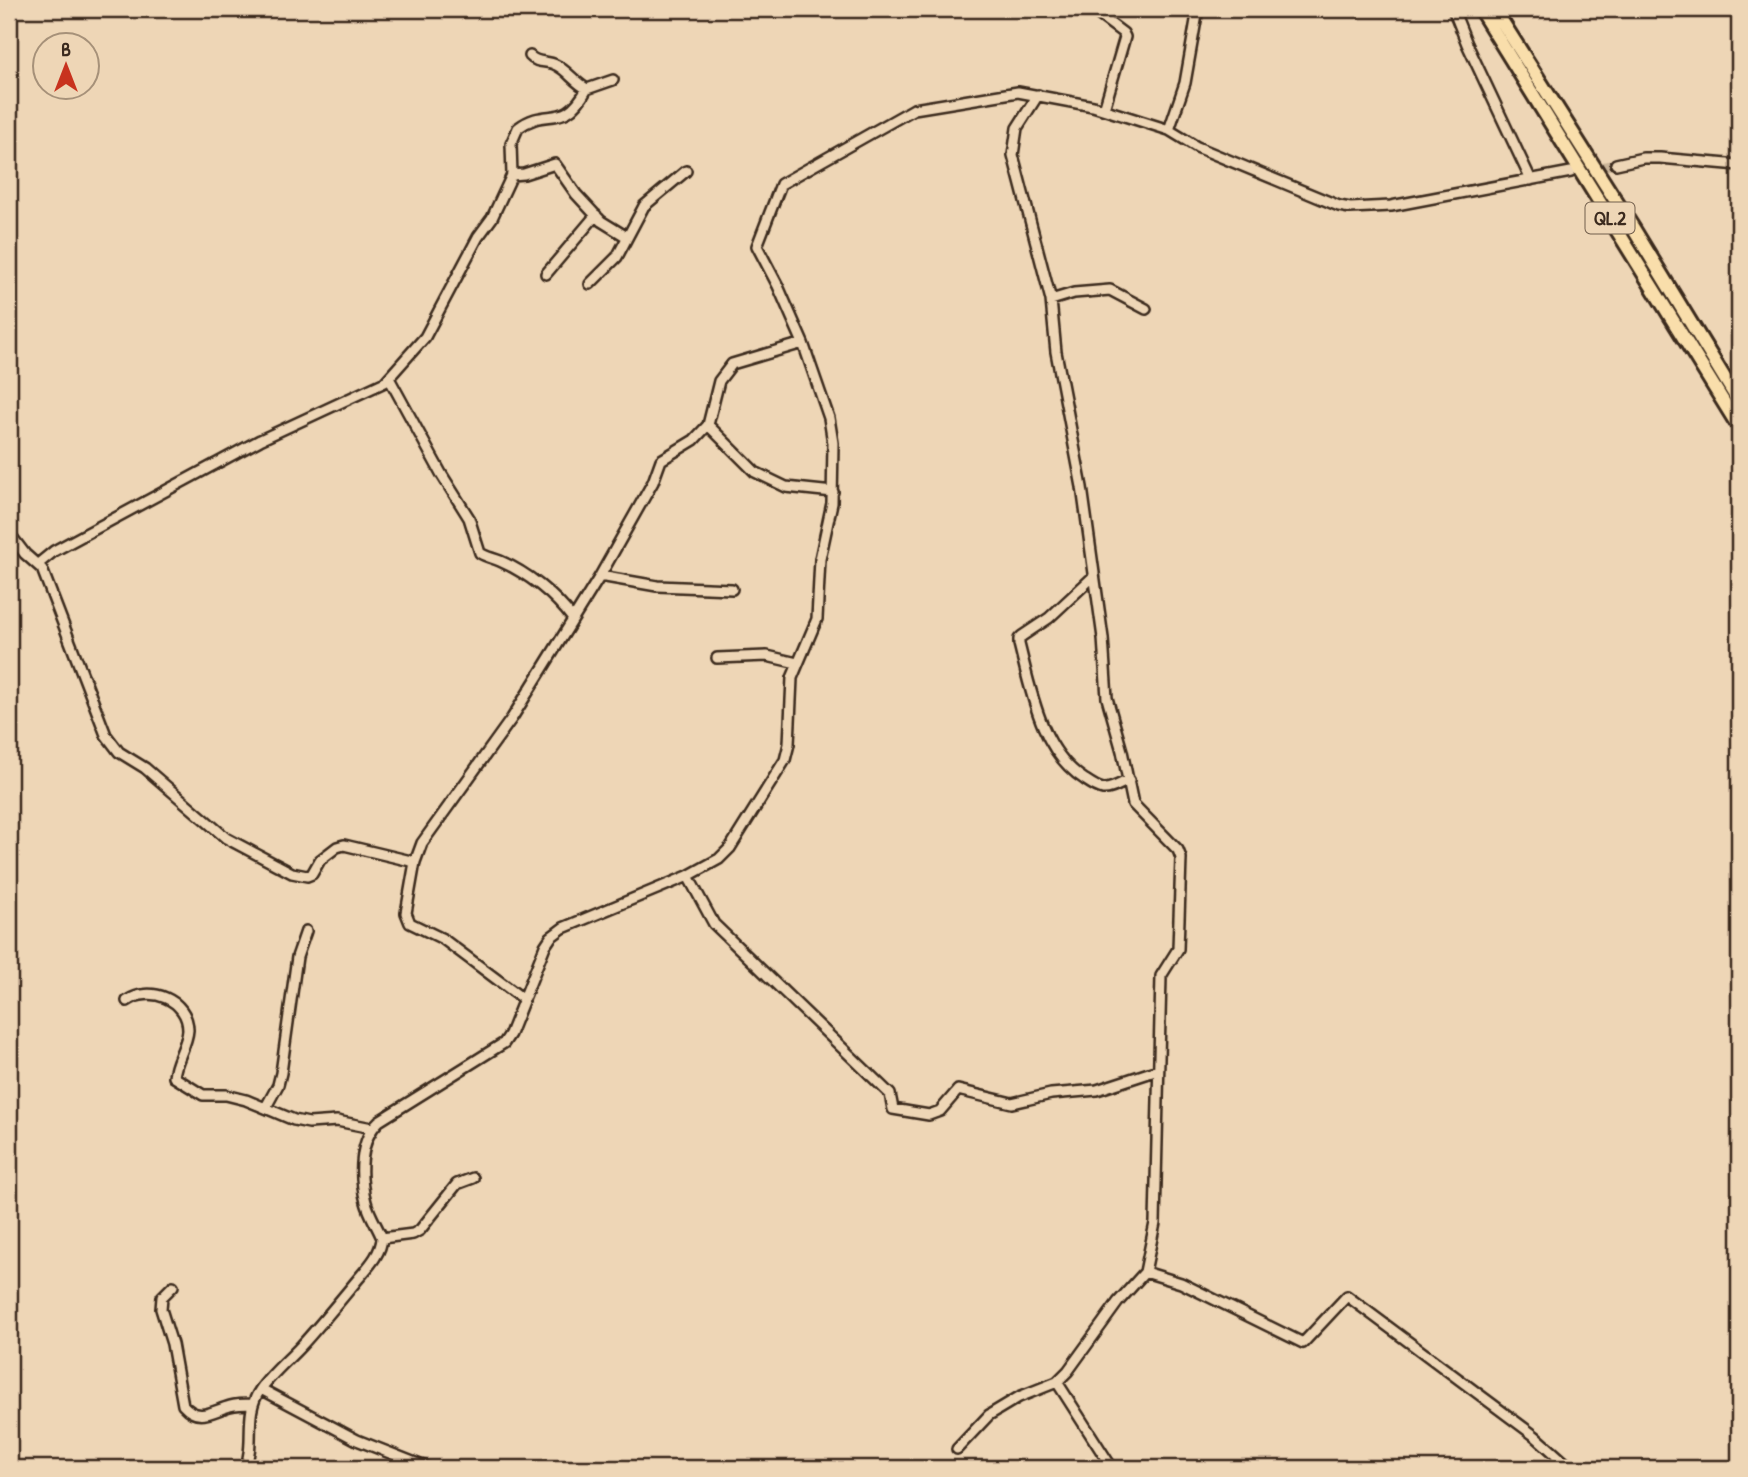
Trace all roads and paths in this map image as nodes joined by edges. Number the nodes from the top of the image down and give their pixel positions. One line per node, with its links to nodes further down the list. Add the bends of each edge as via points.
1 (1091, 9): 10 (street, via 1125,37)
2 (1198, 9): 11 (street, via 1185,83)
3 (1453, 9): 17 (street)
4 (1480, 9): 28 (highway, QL.2)
5 (1494, 9): 26 (highway, QL.2)
6 (530, 56): 8 (street, via 556,65)
7 (613, 80): 8 (street)
8 (587, 89): 16 (street, via 573,110 517,128 511,144)
9 (1038, 95): 10 (street); 22 (street, via 1017,128 1013,155); 24 (street, via 1004,93 914,109 781,184 757,246)
10 (1104, 109): 11 (street)
11 (1169, 130): 17 (street, via 1209,152 1350,208 1391,206)
12 (1616, 164): 13 (street, via 1660,158)
13 (1739, 165)
14 (686, 171): 19 (street, via 644,206)
15 (1571, 172): 17 (street)
16 (512, 175): 18 (street, via 555,164); 25 (street, via 425,337)
17 (1531, 180)
18 (596, 215): 19 (street); 20 (street)
19 (627, 236): 21 (street, via 617,257)
20 (546, 274)
21 (590, 284)
22 (1051, 300): 23 (street, via 1110,290); 33 (street)
23 (1146, 309)
24 (803, 343): 27 (street, via 732,364 719,382); 29 (street, via 833,435)
25 (389, 378): 31 (street, via 260,440 54,551); 35 (street, via 469,518 480,553 538,584)
26 (1739, 402)
27 (708, 425): 29 (street, via 755,472 786,487); 32 (street, via 694,440 661,460)
28 (1739, 427)
29 (833, 492): 37 (street, via 820,559 817,619)
30 (9, 533): 31 (street)
31 (38, 564): 39 (street, via 113,746 216,831 292,873 307,876 320,860 344,845)
32 (600, 576): 34 (street, via 657,586); 35 (street)
33 (1094, 576): 38 (street, via 1107,698); 38 (street, via 1022,636 1019,645 1039,715 1063,760 1099,788 1109,789)
34 (732, 589)
35 (573, 619): 39 (street, via 512,718 422,843)
36 (717, 658): 37 (street, via 767,656)
37 (797, 663): 40 (street, via 791,687 789,744 779,772 730,848)
38 (1129, 780): 44 (street, via 1136,809 1178,850 1181,859 1178,949 1161,976)
39 (415, 862): 42 (street, via 406,913 410,923 443,939)
40 (688, 876): 42 (street, via 563,928 551,937); 44 (street, via 714,925 890,1094 893,1109 929,1115 940,1111 958,1090 1012,1102 1097,1090)
41 (306, 931): 45 (street, via 297,957 281,1073)
42 (523, 999): 46 (street, via 504,1043)
43 (127, 1001): 45 (street, via 160,994 181,1012 188,1032 176,1079 203,1095 226,1095)
44 (1158, 1070): 49 (street, via 1155,1223)
45 (266, 1107): 46 (street, via 309,1123 337,1121)
46 (372, 1128): 48 (street, via 362,1163 364,1189)
47 (472, 1178): 48 (street, via 457,1184 420,1230)
48 (382, 1238): 52 (street, via 368,1267)
49 (1145, 1272): 51 (street); 58 (street, via 1181,1283 1303,1343 1347,1296)
50 (173, 1286): 53 (street, via 162,1297 160,1308 183,1405 195,1415 209,1415 229,1406)
51 (1057, 1382): 54 (street, via 1018,1397 989,1415); 57 (street)
52 (261, 1389): 53 (street); 56 (street, via 356,1439)
53 (253, 1404): 55 (street)
54 (957, 1449)
55 (245, 1468)
56 (428, 1468)
57 (1112, 1468)
58 (1571, 1468)

